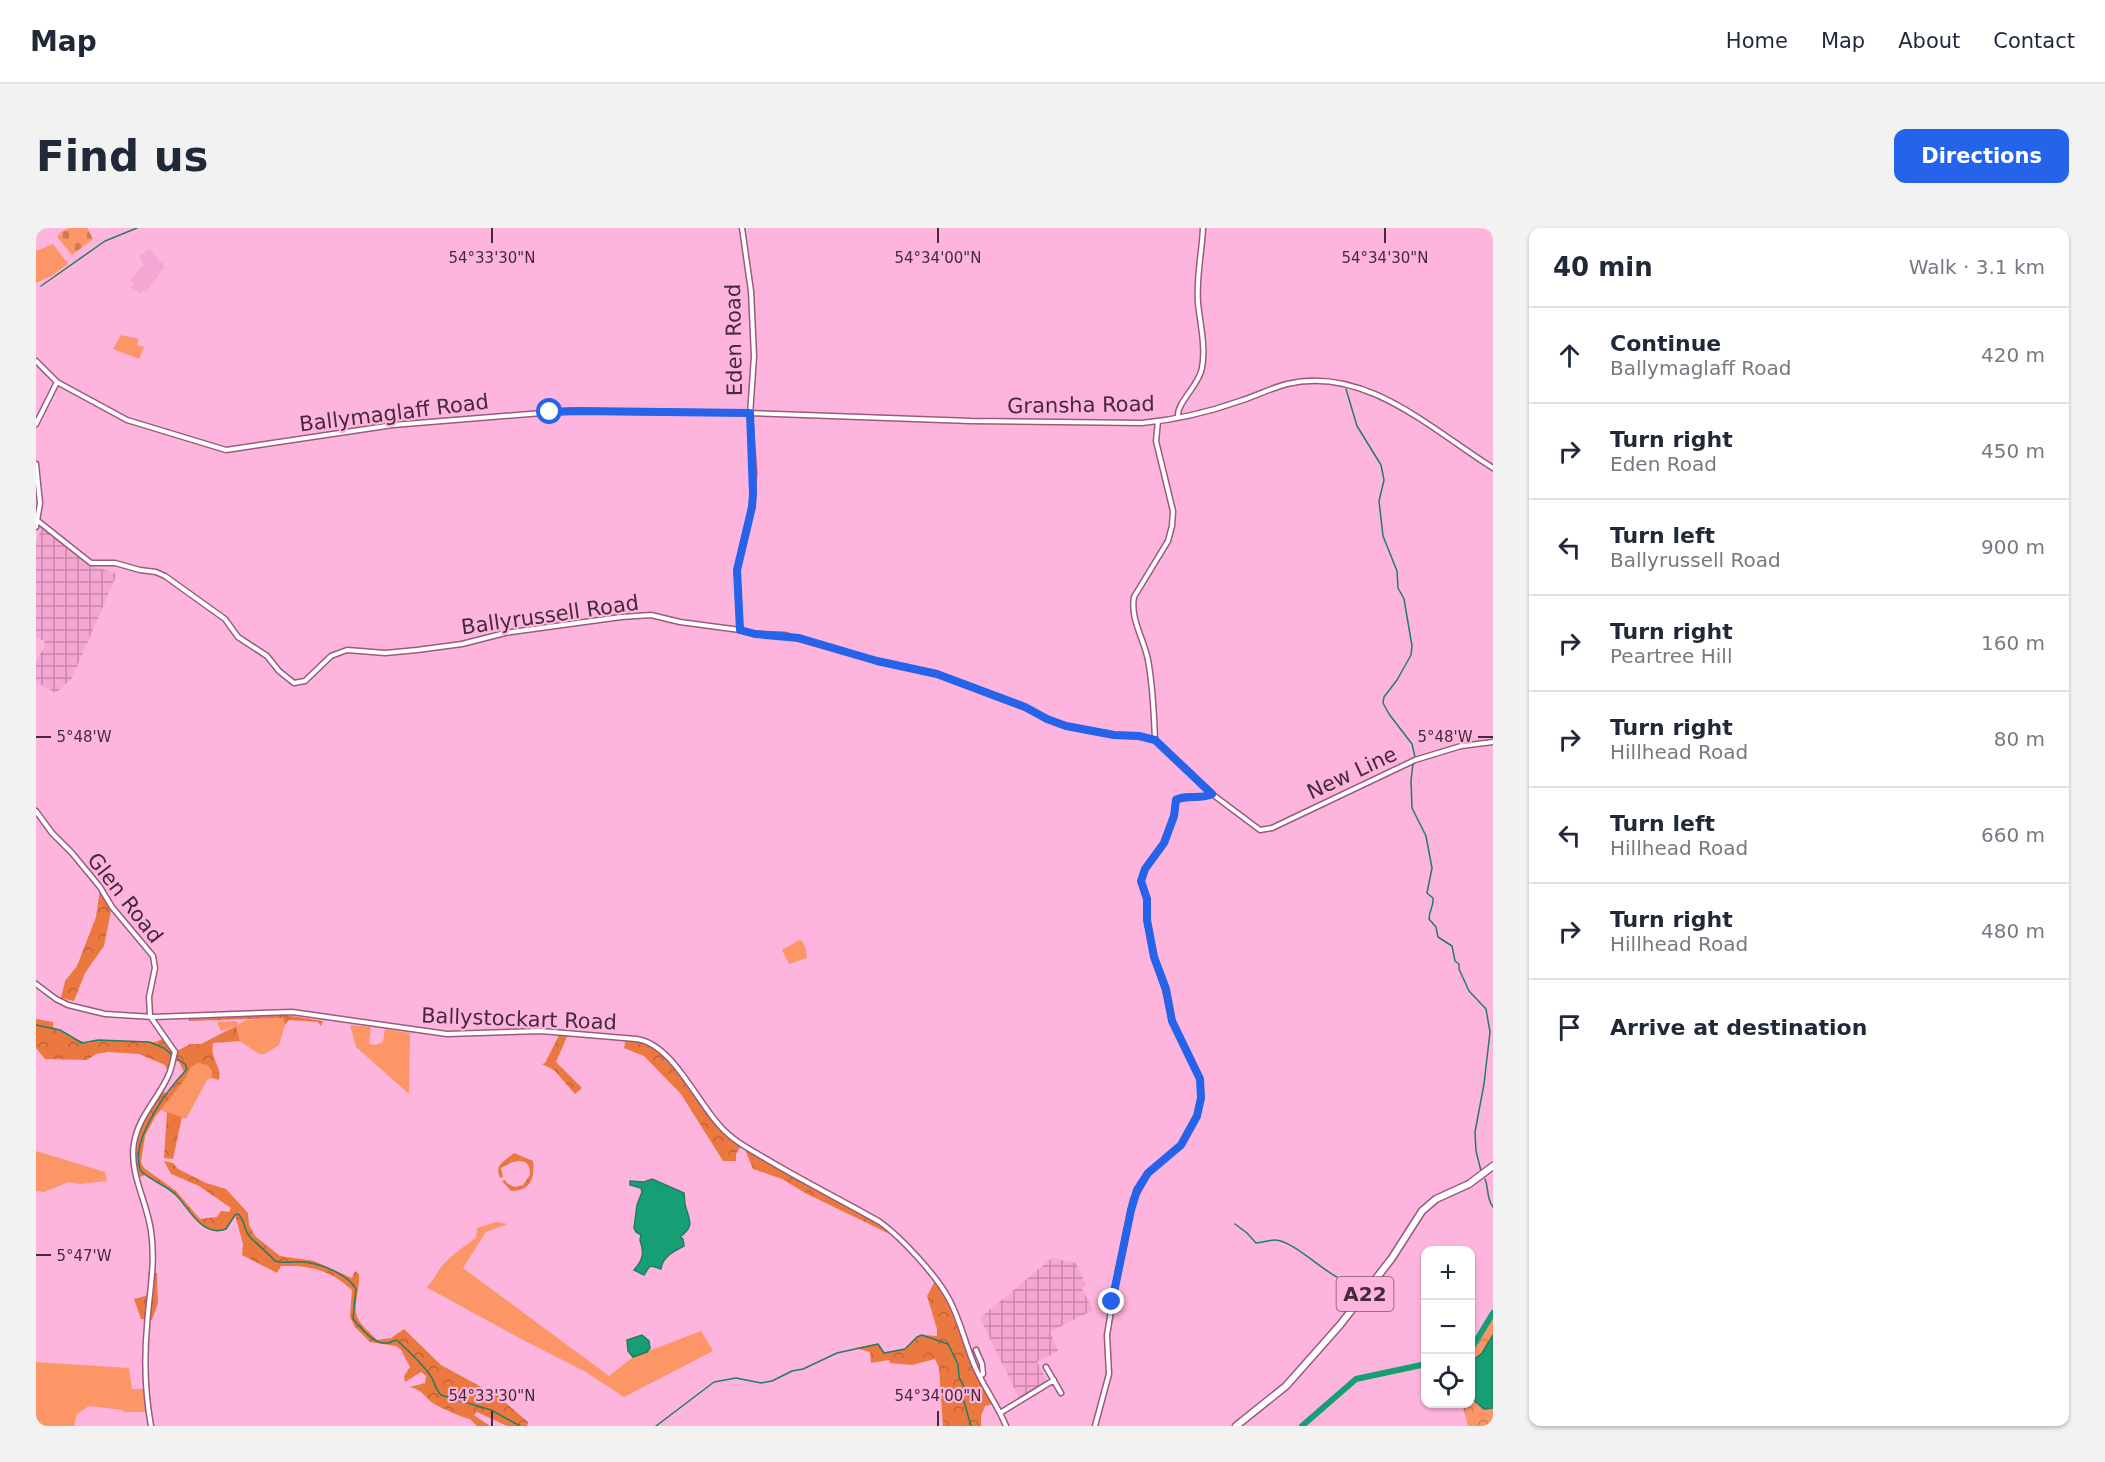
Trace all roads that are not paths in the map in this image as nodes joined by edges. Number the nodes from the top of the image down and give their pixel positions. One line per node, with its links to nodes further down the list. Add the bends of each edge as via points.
1 (742, 228): 5 (street, Eden Road, via 751,291 754,356)
2 (1203, 228): 6 (street, via 1198,292 1203,326 1202,369 1197,383 1178,408)
3 (36, 361): 4 (street)
4 (57, 382): 5 (street, Ballymaglaff Road, via 132,422 226,450 377,427 550,412); 8 (street)
5 (750, 413): 7 (street, Gransha Road, via 960,421); 13 (street, Eden Road, via 753,494 737,570)
6 (1178, 417): 7 (street, Gransha Road); 10 (street, Gransha Road, via 1292,383 1350,384 1407,412)
7 (1158, 421): 14 (street, via 1156,441 1173,511 1172,526 1168,542 1134,597 1133,608 1148,657)
8 (36, 424)
9 (36, 464): 11 (street)
10 (1493, 468)
11 (38, 520): 12 (street); 13 (street, Ballyrussell Road, via 91,563 115,563 165,576 225,619 238,637 267,656 294,683 305,681 331,656 347,650 409,651 621,617 651,615)
12 (36, 527)
13 (740, 630): 14 (street, Ballyrussell Road, via 799,638 937,674 1066,726)
14 (1155, 740): 16 (street)
15 (1493, 742): 16 (street, New Line, via 1452,748 1415,760 1272,828 1260,830)
16 (1212, 794): 29 (street, via 1176,800 1164,843 1141,877 1154,957 1172,1021 1200,1079 1201,1098 1185,1139 1148,1173 1133,1200 1107,1335 1109,1374)
17 (37, 814): 19 (street, Glen Road, via 153,956)
18 (36, 984): 19 (street, Ballystockart Road, via 56,999 78,1008)
19 (150, 1016): 23 (street, Ballystockart Road, via 292,1012 447,1034 549,1031 647,1042 679,1068 713,1119 737,1141 880,1222 895,1235 944,1290); 27 (street, via 174,1056 169,1075 140,1121 133,1156 153,1247 144,1361)
20 (1493, 1166): 30 (highway, A22, via 1422,1211 1392,1258 1340,1325 1286,1386)
21 (976, 1350): 23 (street, via 984,1370)
22 (1046, 1366): 24 (street)
23 (980, 1376): 26 (street, Ballystockart Road)
24 (1054, 1380): 25 (street); 26 (street)
25 (1061, 1393)
26 (1000, 1413): 28 (street, Ballystockart Road)
27 (151, 1426)
28 (1006, 1426)
29 (1095, 1426)
30 (1236, 1426)

